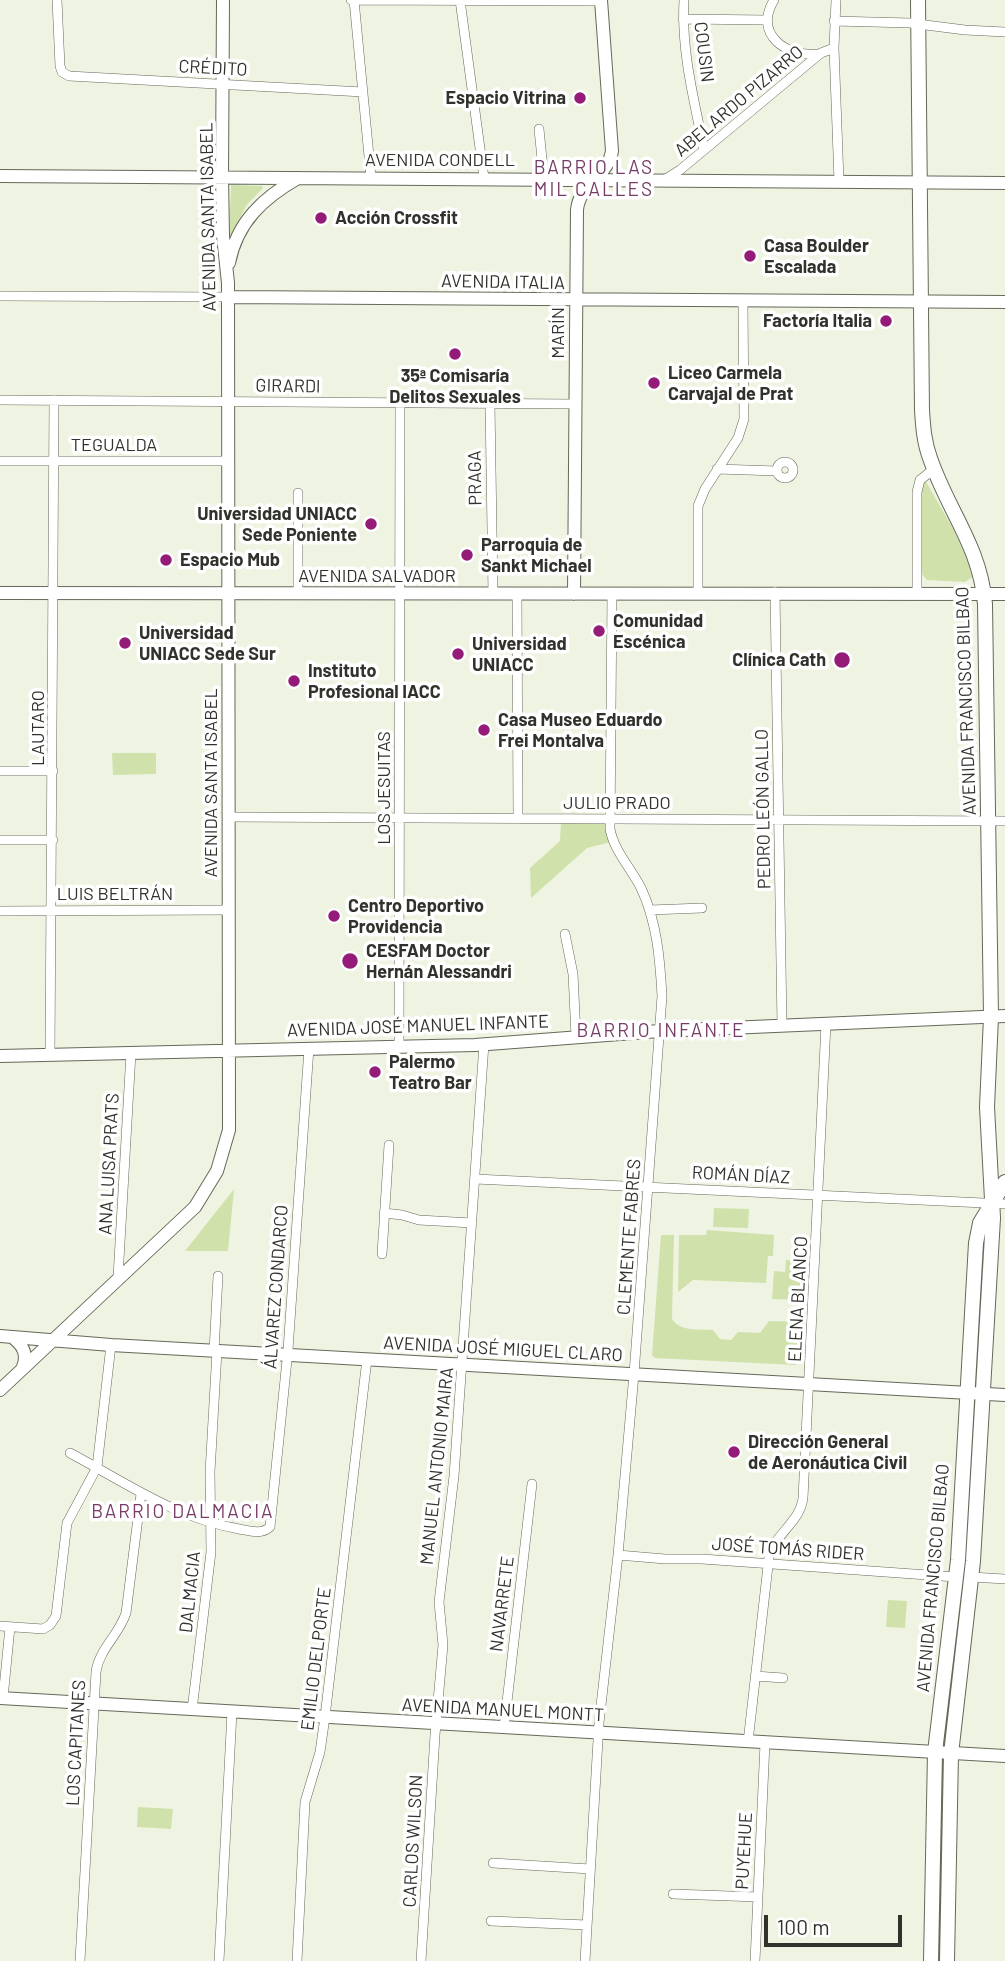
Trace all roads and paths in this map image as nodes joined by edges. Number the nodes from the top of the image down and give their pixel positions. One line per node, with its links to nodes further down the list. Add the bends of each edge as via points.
1 (57, 0): 18 (street, CRÉDITO, via 62,72 77,77)
2 (223, 0): 18 (street, AVENIDA SANTA ISABEL)
3 (353, 0): 4 (street); 19 (street)
4 (460, 0): 5 (street); 26 (street)
5 (495, 0): 6 (street)
6 (601, 0): 28 (street, MARÍN, via 612,150 610,161)
7 (684, 0): 11 (street, COUSIN)
8 (774, 0): 12 (street)
9 (836, 0): 13 (street)
10 (918, 0): 14 (main road, AVENIDA FRANCISCO BILBAO)
11 (683, 19): 12 (street); 21 (street, COUSIN)
12 (767, 20): 17 (street, via 772,37 785,49)
13 (834, 21): 14 (street); 16 (street)
14 (919, 24): 15 (street); 31 (main road, AVENIDA FRANCISCO BILBAO)
15 (1005, 32)
16 (834, 48): 17 (street, ABELARDO PIZARRO); 30 (street)
17 (821, 53): 21 (street, ABELARDO PIZARRO)
18 (223, 85): 19 (street, CRÉDITO); 23 (street, AVENIDA SANTA ISABEL)
19 (363, 92): 25 (street)
20 (539, 129): 27 (street)
21 (704, 149): 29 (street, ABELARDO PIZARRO)
22 (0, 176): 23 (street, AVENIDA CONDELL)
23 (222, 176): 24 (street, AVENIDA CONDELL); 33 (street, AVENIDA SANTA ISABEL)
24 (301, 177): 25 (street, AVENIDA CONDELL); 33 (street, via 254,209 234,243)
25 (371, 177): 26 (street, AVENIDA CONDELL)
26 (484, 178): 27 (street, AVENIDA CONDELL)
27 (544, 179): 28 (street, AVENIDA CONDELL)
28 (594, 179): 29 (street, AVENIDA CONDELL); 36 (street, MARÍN, via 577,204)
29 (664, 180): 30 (street, AVENIDA CONDELL)
30 (839, 181): 31 (street, AVENIDA CONDELL)
31 (921, 182): 32 (street, AVENIDA CONDELL); 37 (main road, AVENIDA FRANCISCO BILBAO)
32 (1005, 183)
33 (228, 271): 35 (street, AVENIDA SANTA ISABEL)
34 (0, 296): 35 (street, AVENIDA ITALIA)
35 (228, 297): 36 (street, AVENIDA ITALIA); 42 (street, AVENIDA SANTA ISABEL)
36 (576, 300): 38 (street, AVENIDA ITALIA); 45 (street, MARÍN)
37 (922, 301): 38 (street, AVENIDA ITALIA); 39 (street, AVENIDA ITALIA); 50 (main road, AVENIDA FRANCISCO BILBAO, via 922,410)
38 (743, 302): 49 (street, via 744,419 738,439)
39 (1005, 302)
40 (0, 400): 41 (street, GIRARDI)
41 (54, 400): 42 (street, GIRARDI); 47 (street, LAUTARO)
42 (228, 401): 43 (street, GIRARDI); 48 (street, AVENIDA SANTA ISABEL)
43 (400, 403): 44 (street, GIRARDI); 58 (street, LOS JESUITAS)
44 (490, 404): 45 (street, GIRARDI); 62 (street, PRAGA)
45 (575, 404): 64 (street, MARÍN)
46 (0, 461): 47 (street, TEGUALDA)
47 (54, 461): 48 (street, TEGUALDA); 55 (street, LAUTARO)
48 (228, 461): 56 (street, AVENIDA SANTA ISABEL)
49 (717, 469): 51 (street); 60 (street, via 698,506)
50 (934, 469): 61 (street, via 918,485); 65 (main road, AVENIDA FRANCISCO BILBAO, via 976,556)
51 (777, 471)
52 (298, 493): 57 (street)
53 (775, 592): 60 (street, AVENIDA SALVADOR); 61 (street, AVENIDA SALVADOR); 73 (street, PEDRO LEÓN GALLO)
54 (0, 593): 55 (street, AVENIDA SALVADOR)
55 (54, 593): 56 (street, AVENIDA SALVADOR); 68 (street, LAUTARO)
56 (228, 593): 57 (street, AVENIDA SALVADOR); 69 (street, AVENIDA SANTA ISABEL)
57 (298, 593): 58 (street, AVENIDA SALVADOR)
58 (400, 593): 62 (street, AVENIDA SALVADOR); 70 (street, LOS JESUITAS)
59 (612, 593): 60 (street, AVENIDA SALVADOR); 64 (street, AVENIDA SALVADOR); 72 (street, CLEMENTE FABRES)
60 (698, 593)
61 (917, 593): 65 (street, AVENIDA SALVADOR)
62 (493, 594): 63 (street, AVENIDA SALVADOR)
63 (517, 594): 64 (street, AVENIDA SALVADOR); 71 (street)
64 (574, 594)
65 (984, 594): 66 (street, AVENIDA SALVADOR); 74 (main road, AVENIDA FRANCISCO BILBAO)
66 (1005, 594)
67 (0, 771): 68 (street)
68 (53, 771): 77 (street, LAUTARO)
69 (228, 817): 70 (street, JULIO PRADO); 82 (street, AVENIDA SANTA ISABEL)
70 (399, 818): 71 (street, JULIO PRADO); 90 (street, LOS JESUITAS)
71 (518, 819): 72 (street, JULIO PRADO)
72 (610, 819): 73 (street, JULIO PRADO); 80 (street, CLEMENTE FABRES, via 612,839)
73 (779, 820): 74 (street, JULIO PRADO); 86 (street, PEDRO LEÓN GALLO)
74 (988, 821): 75 (street, JULIO PRADO); 84 (main road, AVENIDA FRANCISCO BILBAO)
75 (1005, 821)
76 (0, 840): 77 (street)
77 (52, 840): 79 (street, LAUTARO)
78 (702, 908): 80 (street)
79 (52, 910): 81 (street, LUIS BELTRÁN); 82 (street, LUIS BELTRÁN); 94 (street, LAUTARO)
80 (650, 910): 87 (street, CLEMENTE FABRES, via 661,967)
81 (0, 911)
82 (229, 911): 92 (street, AVENIDA SANTA ISABEL)
83 (565, 934): 88 (street, via 573,974)
84 (998, 1017): 85 (street, AVENIDA JOSÉ MANUEL INFANTE); 101 (main road, AVENIDA FRANCISCO BILBAO, via 987,1107)
85 (826, 1024): 86 (street, AVENIDA JOSÉ MANUEL INFANTE); 100 (street, ELENA BLANCO)
86 (782, 1026): 87 (street, AVENIDA JOSÉ MANUEL INFANTE)
87 (660, 1031): 88 (street, AVENIDA JOSÉ MANUEL INFANTE); 99 (street, CLEMENTE FABRES)
88 (576, 1036): 89 (street, AVENIDA JOSÉ MANUEL INFANTE)
89 (484, 1044): 90 (street, AVENIDA JOSÉ MANUEL INFANTE); 97 (street, MANUEL ANTONIO MAIRA)
90 (399, 1046): 91 (street, AVENIDA JOSÉ MANUEL INFANTE)
91 (309, 1048): 92 (street, AVENIDA JOSÉ MANUEL INFANTE); 111 (street, ÁLVAREZ CONDARCO)
92 (230, 1051): 93 (street, AVENIDA JOSÉ MANUEL INFANTE); 106 (street, AVENIDA SANTA ISABEL, via 229,1130 217,1171 186,1217)
93 (131, 1053): 94 (street, AVENIDA JOSÉ MANUEL INFANTE); 106 (street, ANA LUISA PRATS)
94 (50, 1055): 95 (street, AVENIDA JOSÉ MANUEL INFANTE)
95 (0, 1056)
96 (389, 1145): 102 (street)
97 (475, 1179): 99 (street, ROMÁN DÍAZ); 103 (street, MANUEL ANTONIO MAIRA)
98 (1005, 1182): 101 (main road)
99 (649, 1187): 100 (street, ROMÁN DÍAZ); 115 (street, CLEMENTE FABRES)
100 (819, 1194): 101 (street, ROMÁN DÍAZ); 116 (street, ELENA BLANCO)
101 (999, 1203): 118 (main road, AVENIDA FRANCISCO BILBAO, via 980,1223 976,1243); 119 (main road, AVENIDA FRANCISCO BILBAO)
102 (384, 1213): 103 (street); 104 (street)
103 (472, 1223): 113 (street, MANUEL ANTONIO MAIRA)
104 (382, 1254)
105 (218, 1276): 110 (street, DALMACIA)
106 (118, 1277): 108 (street, AVENIDA SANTA ISABEL)
107 (6, 1336): 108 (street, AVENIDA JOSÉ MIGUEL CLARO); 114 (street, via 24,1349)
108 (53, 1339): 109 (street, AVENIDA JOSÉ MIGUEL CLARO); 114 (street, AVENIDA SANTA ISABEL)
109 (111, 1345): 110 (street, AVENIDA JOSÉ MIGUEL CLARO); 122 (street)
110 (216, 1351): 111 (street, AVENIDA JOSÉ MIGUEL CLARO); 125 (street, DALMACIA)
111 (287, 1355): 112 (street, AVENIDA JOSÉ MIGUEL CLARO); 125 (street, ÁLVAREZ CONDARCO, via 270,1527 257,1532)
112 (367, 1359): 113 (street, AVENIDA JOSÉ MIGUEL CLARO); 137 (street, EMILIO DELPORTE)
113 (463, 1365): 115 (street, AVENIDA JOSÉ MIGUEL CLARO); 138 (street, MANUEL ANTONIO MAIRA, via 439,1602 443,1645)
114 (23, 1367): 117 (street, AVENIDA SANTA ISABEL)
115 (634, 1374): 116 (street, AVENIDA JOSÉ MIGUEL CLARO); 126 (street, CLEMENTE FABRES)
116 (810, 1384): 118 (street, AVENIDA JOSÉ MIGUEL CLARO); 127 (street, ELENA BLANCO, via 802,1505 775,1541)
117 (0, 1390)
118 (968, 1392): 119 (street, AVENIDA JOSÉ MIGUEL CLARO); 128 (main road, AVENIDA FRANCISCO BILBAO)
119 (983, 1394): 120 (street, AVENIDA JOSÉ MIGUEL CLARO); 128 (main road, AVENIDA FRANCISCO BILBAO)
120 (1005, 1395)
121 (70, 1453): 122 (street)
122 (97, 1467): 124 (street); 130 (street, via 67,1523 56,1616 43,1629)
123 (532, 1484): 139 (street, NAVARRETE)
124 (141, 1494): 125 (street); 134 (street, LOS CAPITANES, via 125,1613 99,1659)
125 (211, 1523): 135 (street, DALMACIA)
126 (618, 1555): 127 (street, JOSÉ TOMÁS RIDER); 140 (street, CLEMENTE FABRES)
127 (768, 1564): 128 (street, JOSÉ TOMÁS RIDER); 131 (street)
128 (964, 1577): 129 (street, JOSÉ TOMÁS RIDER); 143 (main road, AVENIDA FRANCISCO BILBAO); 144 (main road, AVENIDA FRANCISCO BILBAO)
129 (1005, 1578)
130 (5, 1626): 133 (street)
131 (755, 1676): 132 (street); 141 (street)
132 (783, 1678)
133 (1, 1698): 134 (street, AVENIDA MANUEL MONTT)
134 (94, 1704): 135 (street, AVENIDA MANUEL MONTT); 152 (street, LOS CAPITANES)
135 (192, 1710): 136 (street, AVENIDA MANUEL MONTT)
136 (232, 1712): 137 (street, AVENIDA MANUEL MONTT); 153 (street)
137 (325, 1717): 138 (street, AVENIDA MANUEL MONTT); 154 (street, EMILIO DELPORTE, via 305,1802)
138 (436, 1724): 139 (street, AVENIDA MANUEL MONTT); 155 (street, CARLOS WILSON)
139 (504, 1728): 140 (street, AVENIDA MANUEL MONTT)
140 (598, 1733): 141 (street, AVENIDA MANUEL MONTT); 147 (street, CLEMENTE FABRES)
141 (748, 1742): 142 (street, AVENIDA MANUEL MONTT)
142 (765, 1743): 143 (street, AVENIDA MANUEL MONTT); 149 (street, PUYEHUE)
143 (935, 1752): 144 (street, AVENIDA MANUEL MONTT); 158 (main road, AVENIDA FRANCISCO BILBAO)
144 (951, 1754): 145 (street, AVENIDA MANUEL MONTT); 159 (main road, AVENIDA FRANCISCO BILBAO)
145 (1005, 1756)
146 (493, 1863): 147 (street)
147 (590, 1869): 151 (street, CLEMENTE FABRES)
148 (673, 1894): 149 (street)
149 (758, 1897): 157 (street, PUYEHUE)
150 (491, 1921): 151 (street)
151 (587, 1925): 156 (street, CLEMENTE FABRES)
152 (80, 1961)
153 (219, 1961)
154 (297, 1961)
155 (421, 1961)
156 (585, 1961)
157 (755, 1961)
158 (931, 1961)
159 (947, 1961)

